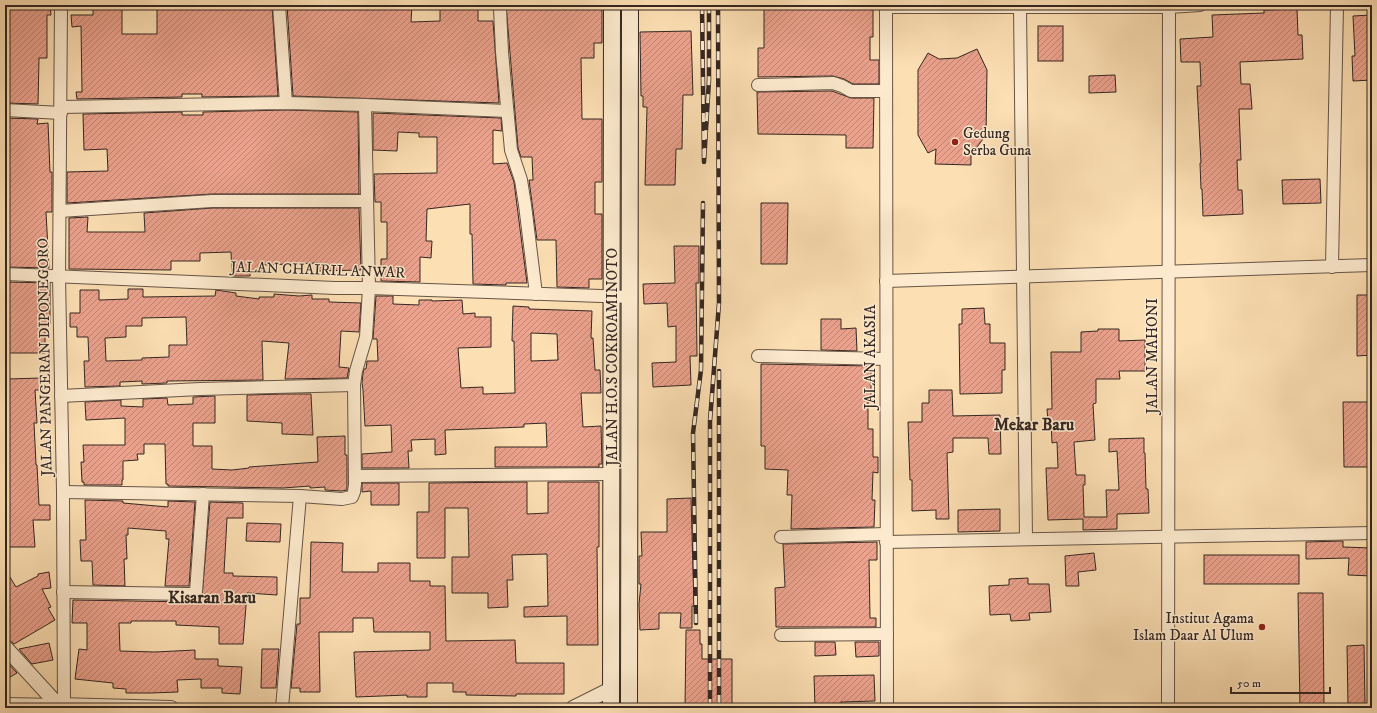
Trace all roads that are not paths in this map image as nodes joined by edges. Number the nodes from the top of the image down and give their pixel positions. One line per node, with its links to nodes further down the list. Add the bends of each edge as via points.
1 (61, 5): 16 (street, JALAN PANGERAN DIPONEGORO)
2 (279, 5): 13 (street)
3 (498, 5): 17 (street)
4 (612, 5): 29 (main road, JALAN H.O.S COKROAMINOTO)
5 (630, 5): 30 (main road, JALAN H.O.S COKROAMINOTO)
6 (1200, 5): 9 (street)
7 (1337, 5): 21 (street)
8 (886, 6): 10 (street); 12 (street, JALAN AKASIA)
9 (1169, 6): 10 (street); 22 (street, JALAN MAHONI)
10 (1020, 7): 25 (street)
11 (758, 85): 12 (street, via 833,83 851,91)
12 (886, 91): 26 (street, JALAN AKASIA)
13 (286, 103): 14 (street); 16 (street)
14 (365, 104): 17 (street); 18 (street)
15 (5, 110): 16 (street)
16 (61, 110): 19 (street, JALAN PANGERAN DIPONEGORO)
17 (507, 111): 28 (street, via 510,150 521,180)
18 (367, 201): 19 (street, via 212,202); 27 (street)
19 (60, 211): 24 (street, JALAN PANGERAN DIPONEGORO)
20 (1372, 265): 21 (street)
21 (1332, 267): 22 (street)
22 (1169, 272): 25 (street); 41 (street, JALAN MAHONI)
23 (5, 274): 24 (street, JALAN CHAIRIL ANWAR)
24 (59, 276): 27 (street, JALAN CHAIRIL ANWAR); 34 (street, JALAN PANGERAN DIPONEGORO)
25 (1023, 276): 26 (street); 44 (street)
26 (886, 281): 32 (street, JALAN AKASIA)
27 (368, 288): 28 (street, JALAN CHAIRIL ANWAR); 33 (street, via 366,337)
28 (536, 294): 29 (street, JALAN CHAIRIL ANWAR)
29 (612, 297): 30 (street, JALAN CHAIRIL ANWAR); 35 (main road, JALAN H.O.S COKROAMINOTO)
30 (630, 297): 56 (main road, JALAN H.O.S COKROAMINOTO)
31 (758, 356): 32 (street)
32 (886, 359): 43 (street, JALAN AKASIA)
33 (354, 385): 34 (street); 36 (street)
34 (61, 396): 37 (street, JALAN PANGERAN DIPONEGORO)
35 (611, 474): 36 (street); 49 (main road, JALAN H.O.S COKROAMINOTO)
36 (355, 476): 39 (street, via 352,497 342,499)
37 (62, 492): 38 (street); 45 (street, JALAN PANGERAN DIPONEGORO)
38 (203, 494): 39 (street); 45 (street, via 196,592)
39 (300, 496): 53 (street)
40 (1372, 533): 41 (street)
41 (1168, 536): 44 (street); 58 (street, JALAN MAHONI)
42 (781, 537): 43 (street)
43 (886, 538): 44 (street); 46 (street, JALAN AKASIA)
44 (1026, 539)
45 (63, 592): 51 (street, JALAN PANGERAN DIPONEGORO)
46 (887, 634): 47 (street); 57 (street, JALAN AKASIA)
47 (781, 635)
48 (5, 647): 51 (street)
49 (611, 689): 54 (street); 55 (main road, JALAN H.O.S COKROAMINOTO)
50 (5, 704): 51 (street)
51 (62, 706): 52 (street)
52 (171, 708)
53 (282, 708)
54 (574, 708)
55 (611, 708)
56 (629, 708)
57 (888, 708)
58 (1168, 708)

